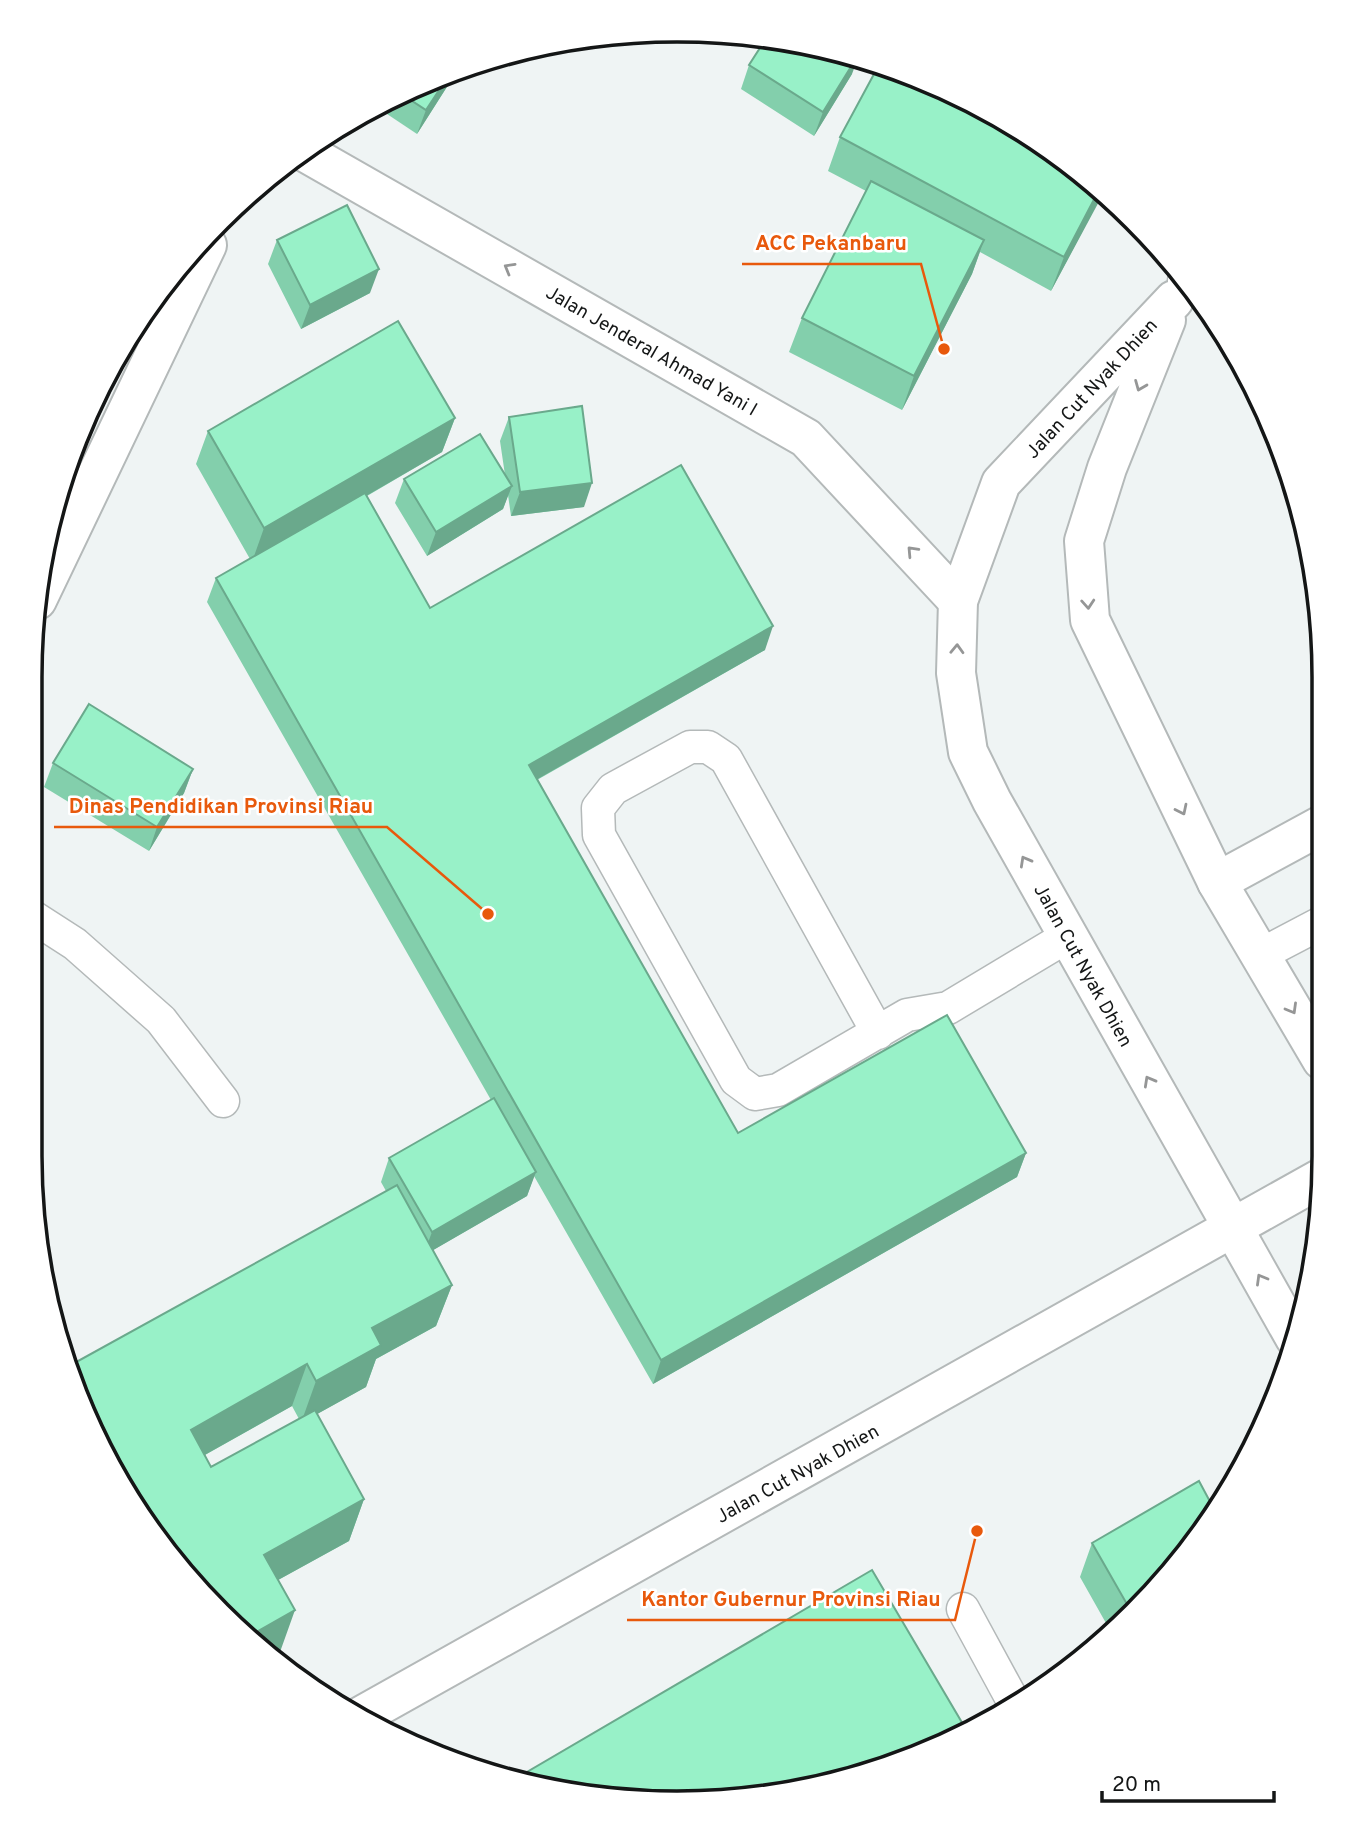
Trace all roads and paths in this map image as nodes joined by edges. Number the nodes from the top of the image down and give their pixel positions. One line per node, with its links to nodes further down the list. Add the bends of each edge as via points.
1 (313, 157): 6 (street, Jalan Jenderal Ahmad Yani I, one-way to 1, via 806,438)
2 (202, 256): 5 (street)
3 (1181, 290): 6 (street, Jalan Cut Nyak Dhien, via 1002,483)
4 (1182, 291): 8 (street, Jalan Cut Nyak Dhien, one-way to 8, via 1107,468 1084,541 1090,620)
5 (51, 571)
6 (958, 601): 11 (street, Jalan Cut Nyak Dhien, one-way to 6, via 968,752 956,673)
7 (1312, 830): 8 (street)
8 (1217, 882): 12 (street, Jalan Cut Nyak Dhien)
9 (42, 923): 15 (lane, via 75,944 161,1020)
10 (1312, 928): 12 (lane)
11 (1068, 936): 13 (lane, via 948,1008 906,1015); 17 (street, Jalan Cut Nyak Dhien, one-way to 11)
12 (1260, 955): 14 (street, Jalan Cut Nyak Dhien, one-way to 14)
13 (878, 1033): 13 (lane, via 778,1090 755,1094 736,1080 599,835 598,808 613,789 690,747 708,747 726,760)
14 (1312, 1043)
15 (223, 1101)
16 (1311, 1184): 17 (street, Jalan Cut Nyak Dhien)
17 (1232, 1229): 18 (street, Jalan Cut Nyak Dhien, one-way to 17); 21 (street, Jalan Cut Nyak Dhien)
18 (1288, 1326)
19 (963, 1609): 20 (lane)
20 (1010, 1696)
21 (369, 1711)

